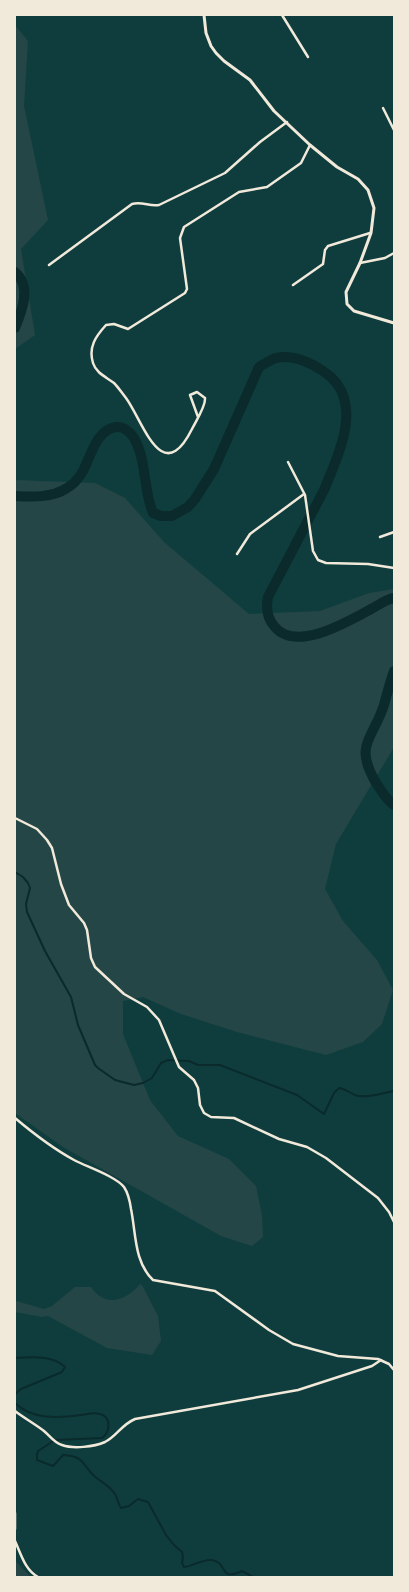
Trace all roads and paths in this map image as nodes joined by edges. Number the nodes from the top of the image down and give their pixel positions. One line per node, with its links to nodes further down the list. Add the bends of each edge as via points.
1 (204, 15): 5 (main road, via 206,33 216,53 250,80)
2 (282, 15): 3 (street)
3 (308, 57)
4 (383, 108): 6 (street)
5 (287, 122): 7 (main road); 11 (street, via 215,179 160,205 132,204)
6 (394, 130)
7 (310, 145): 8 (main road, via 368,190 374,208); 14 (street, via 301,163 266,187 239,192 184,227 180,238 187,289 184,293 128,329 106,325 94,339 91,356 96,370 115,384 148,438 158,448 169,452 179,449)
8 (371, 233): 10 (main road); 12 (street, via 328,246 323,264)
9 (394, 253): 10 (street)
10 (360, 263): 13 (main road, via 346,292 350,307)
11 (49, 264)
12 (293, 285)
13 (394, 323)
14 (198, 417): 14 (street, via 205,398 194,392 190,395)
15 (288, 462): 16 (street)
16 (304, 494): 19 (street, via 250,534); 20 (street, via 312,551 322,562)
17 (394, 532): 18 (street)
18 (380, 537)
19 (237, 554)
20 (394, 568)
21 (15, 818): 23 (street, via 37,829 47,840 69,905 87,930 95,967 159,1020 179,1068 194,1080 198,1088 204,1113 211,1117 234,1118 326,1158 378,1198)
22 (15, 1118): 24 (street, via 39,1139 124,1188 130,1202 140,1264 153,1280 215,1291 293,1344 338,1356)
23 (394, 1222)
24 (381, 1360): 25 (street); 26 (street, via 372,1366 298,1390 135,1419 103,1443 84,1447 63,1446 55,1442)
25 (394, 1370)
26 (15, 1411)
27 (15, 1513): 28 (street)
28 (15, 1529)
29 (15, 1541): 30 (street, via 27,1567)
30 (38, 1577)

